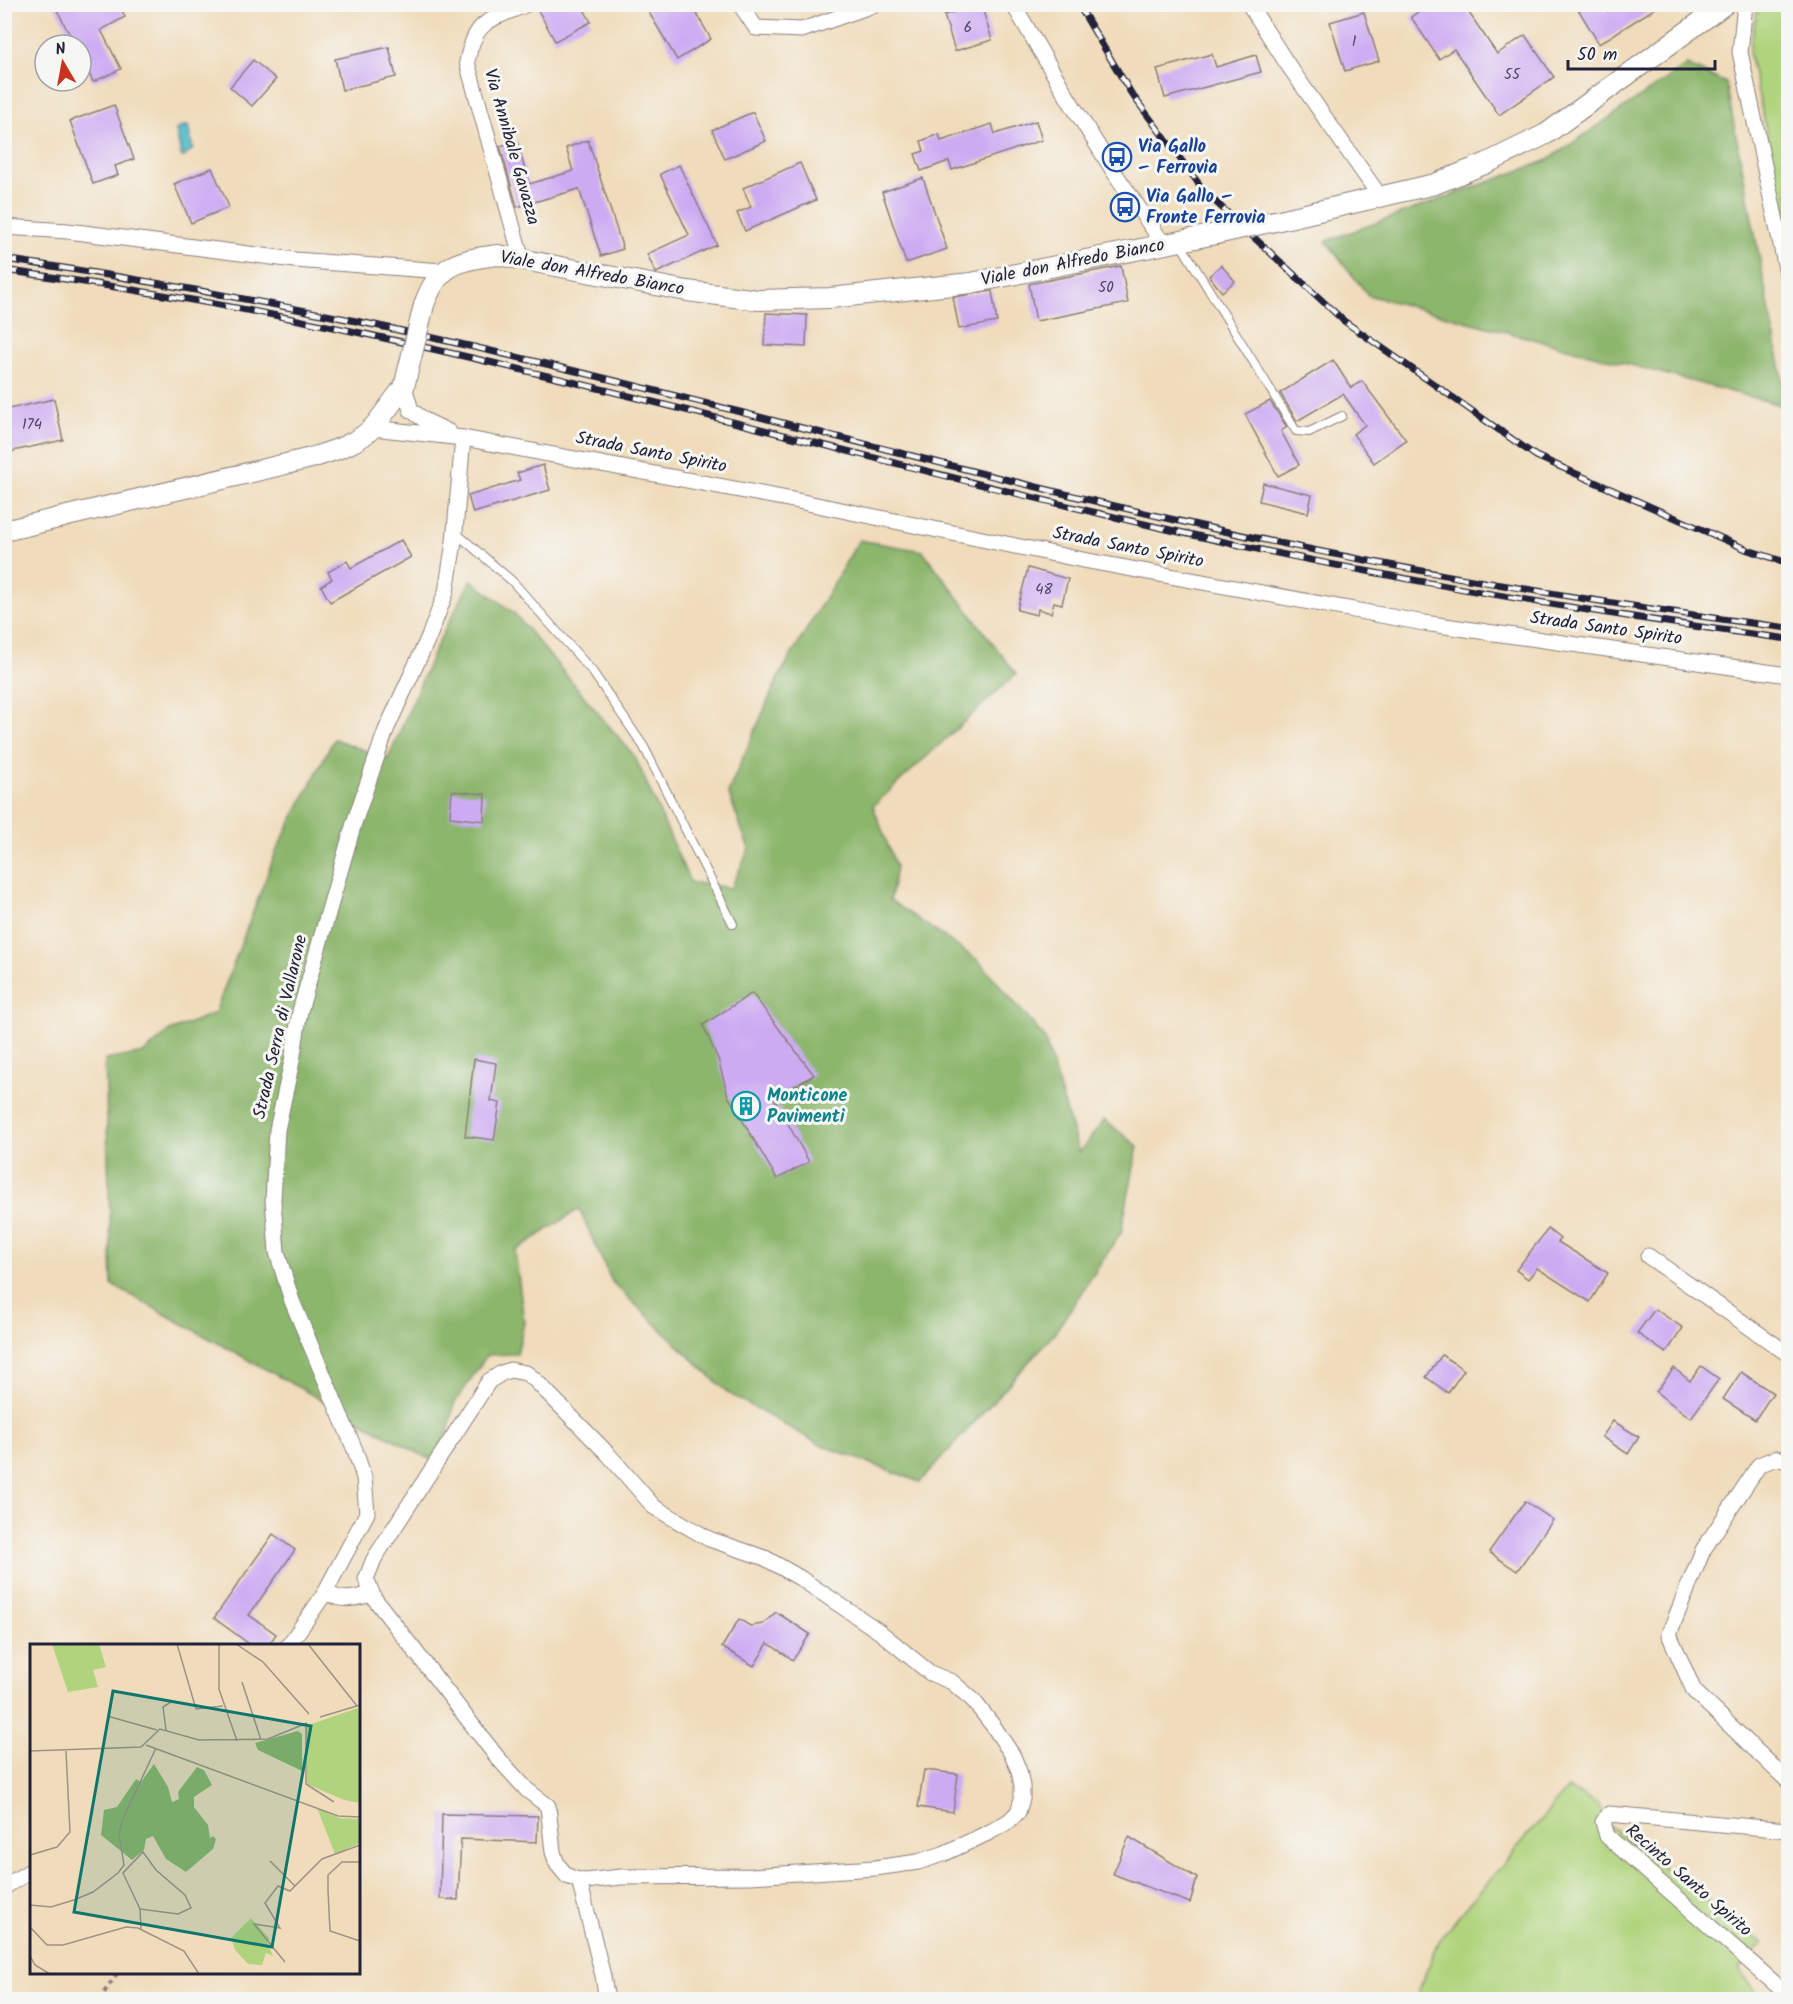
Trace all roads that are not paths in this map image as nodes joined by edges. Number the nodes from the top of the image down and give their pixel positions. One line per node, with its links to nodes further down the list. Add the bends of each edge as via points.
1 (527, 4): 11 (street, Via Annibale Gavazza, via 490,20 478,30 467,62)
2 (740, 4): 3 (street, via 756,28 801,30)
3 (876, 4)
4 (1013, 4): 10 (street, via 1090,135)
5 (1249, 4): 8 (street)
6 (1725, 4): 8 (street, Viale don Alfredo Bianco, via 1545,134 1435,184)
7 (1745, 4): 13 (street, via 1740,52)
8 (1381, 198): 10 (street, Viale don Alfredo Bianco, bridge)
9 (4, 227): 12 (street, Viale don Alfredo Bianco, via 68,231 294,260)
10 (1172, 243): 11 (street, Viale don Alfredo Bianco, via 971,283 806,299 758,300 687,291); 15 (lane, via 1296,431 1309,432)
11 (522, 260): 12 (street, Viale don Alfredo Bianco, via 498,255 470,259)
12 (442, 271): 14 (street, bridge, via 430,287 424,305)
13 (1788, 278)
14 (404, 387): 16 (street); 17 (street, Strada Santo Spirito, via 411,410)
15 (1342, 416)
16 (367, 431): 17 (street, Strada Santo Spirito); 18 (street, via 351,444 311,458)
17 (463, 438): 19 (street, Strada Serra di Vallarone); 20 (street, Strada Santo Spirito, via 1424,623)
18 (4, 531)
19 (454, 531): 21 (lane, via 512,581 592,672 644,747); 25 (street, Strada Serra di Vallarone, via 446,592 386,730 338,873 300,1011 277,1130 273,1200 277,1252 292,1301 364,1478 367,1513)
20 (1788, 675)
21 (733, 924)
22 (1648, 1256): 23 (street)
23 (1788, 1354)
24 (1788, 1461): 28 (street, via 1776,1458 1759,1465 1703,1550 1669,1634 1694,1691)
25 (326, 1592): 26 (street, via 347,1599); 27 (street, Strada Serra di Vallarone)
26 (371, 1594): 31 (street, via 497,1757 548,1806 557,1864 567,1876); 31 (street, via 366,1579 374,1559 483,1390 502,1373 518,1370 547,1392 654,1507 709,1539 765,1558 800,1578 887,1637 930,1673 952,1682 973,1700 994,1727 1019,1771 1022,1799 1018,1812 1009,1821 918,1862 751,1876)
27 (289, 1644)
28 (1788, 1781)
29 (1788, 1830): 33 (street, Recinto Santo Spirito, via 1609,1814 1603,1822 1607,1836)
30 (30, 1871): 32 (street)
31 (579, 1880): 34 (street)
32 (4, 1887)
33 (1788, 1995)
34 (607, 2000)

